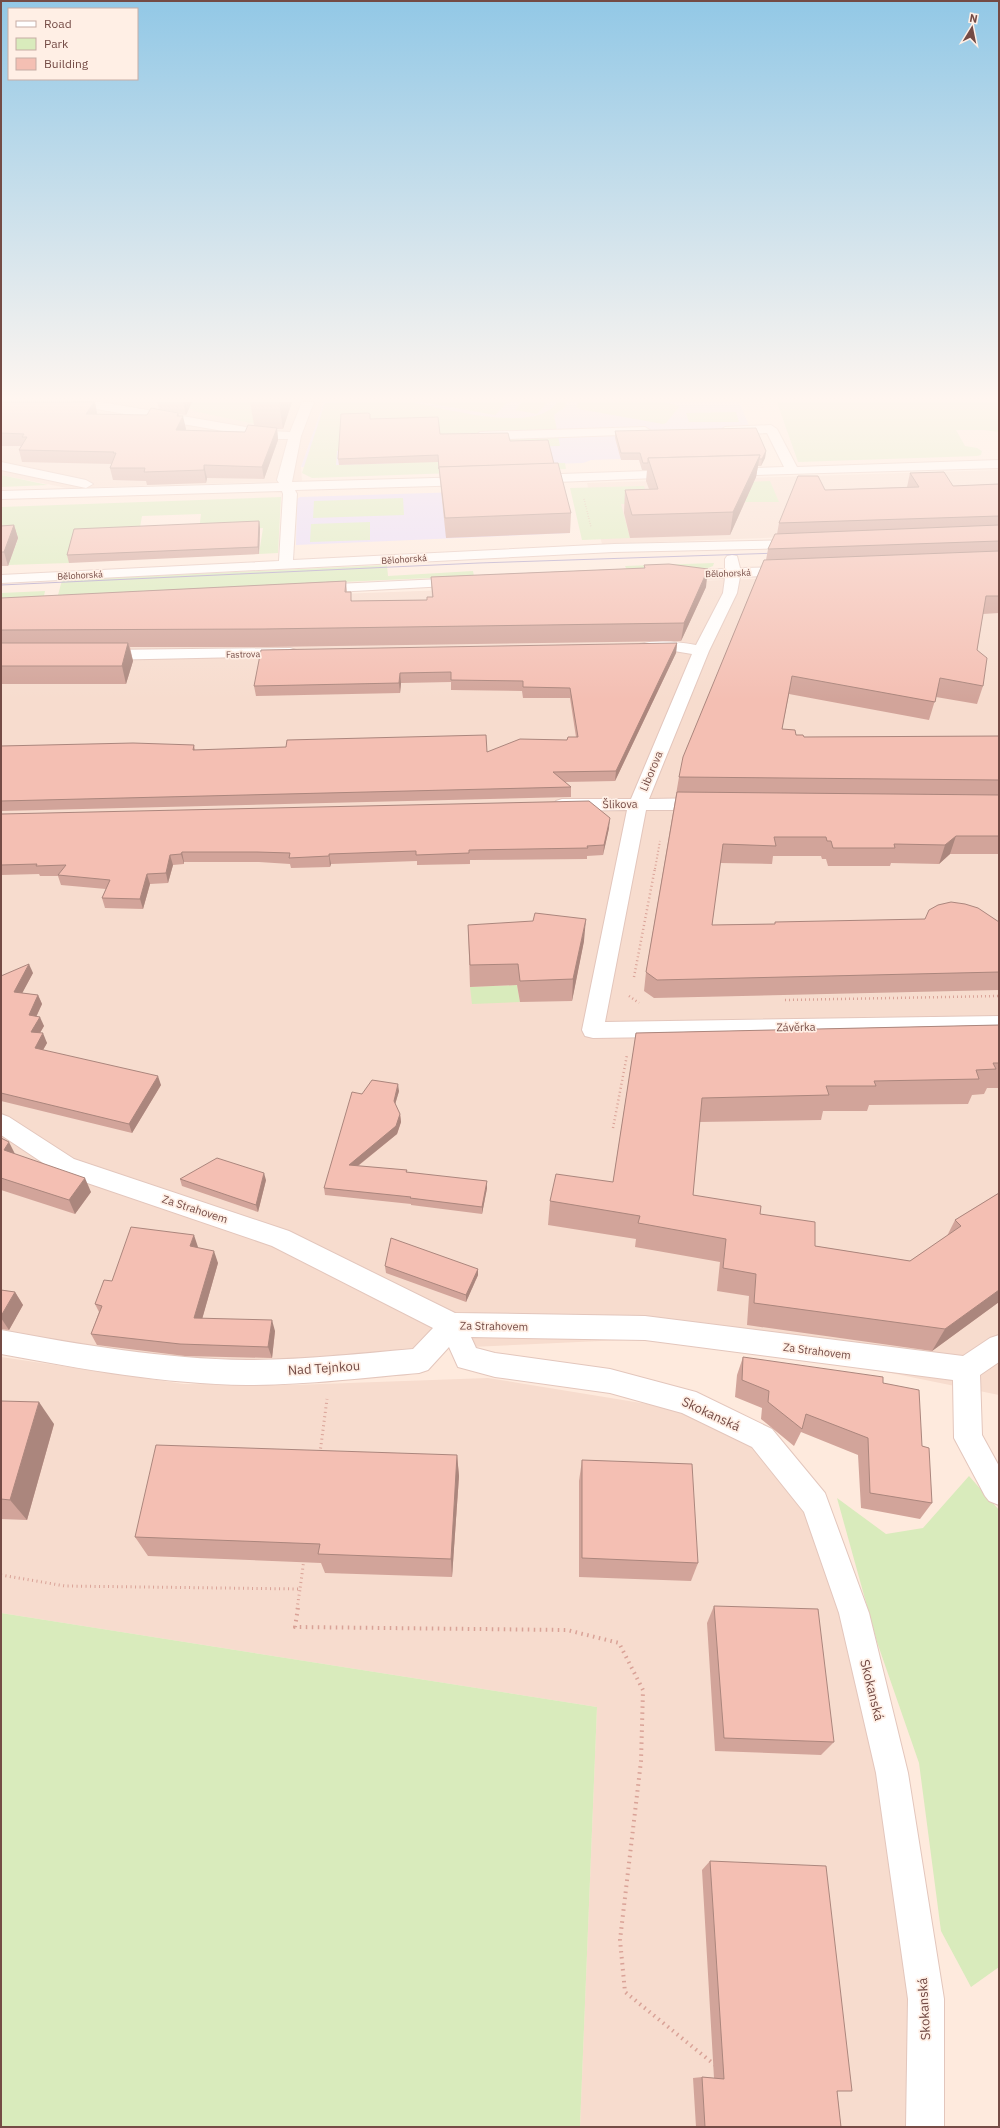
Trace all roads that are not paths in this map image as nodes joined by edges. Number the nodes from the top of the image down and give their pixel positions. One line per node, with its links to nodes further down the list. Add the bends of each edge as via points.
1 (290, 501): 4 (street)
2 (816, 544): 3 (street, Bělohorská)
3 (729, 546): 4 (street, Bělohorská, via 614,548); 6 (street, Liborova)
4 (286, 565): 8 (street, Bělohorská)
5 (803, 571): 6 (street, Bělohorská)
6 (733, 573): 7 (street, Bělohorská); 12 (street, Liborova, via 730,592)
7 (661, 576)
8 (1, 579)
9 (476, 582): 10 (street, via 398,591)
10 (298, 589)
11 (634, 647): 12 (street, via 674,646)
12 (701, 651): 15 (street, Liborova)
13 (308, 653): 14 (street, Fastrova)
14 (88, 654)
15 (638, 803): 16 (street, Šlikova); 17 (street, Šlikova); 19 (street, Liborova)
16 (724, 804)
17 (542, 805)
18 (999, 1024): 19 (street, Závěrka)
19 (593, 1030)
20 (1, 1123): 21 (street, Za Strahovem, via 66,1166 280,1238)
21 (453, 1325): 22 (street, Nad Tejnkou, via 419,1361 280,1372 192,1369); 24 (street, Za Strahovem, via 645,1328); 26 (street, Skokanská, via 468,1358 495,1365 610,1381 686,1401 762,1438 815,1503 854,1613 892,1773 926,1999)
22 (1, 1342)
23 (999, 1347): 24 (street)
24 (966, 1369): 25 (street, via 968,1438)
25 (999, 1491)
26 (925, 2127)

